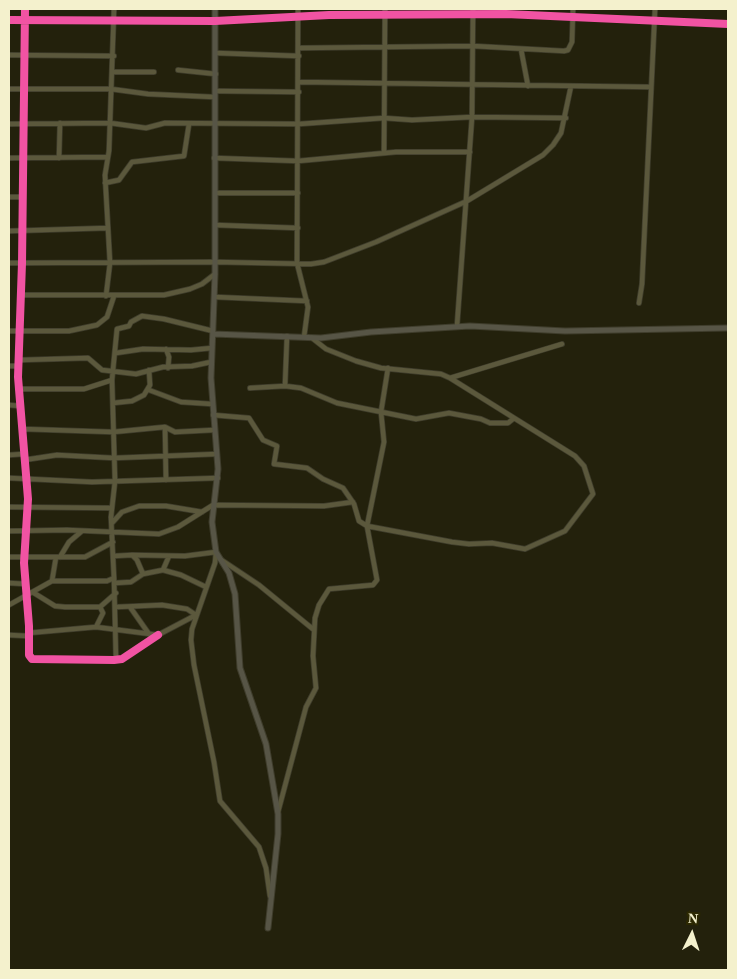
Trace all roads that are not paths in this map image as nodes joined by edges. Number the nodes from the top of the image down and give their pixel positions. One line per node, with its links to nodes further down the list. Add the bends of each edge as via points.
1 (25, 9): 12 (street)
2 (114, 9): 15 (street)
3 (216, 9): 13 (main road)
4 (298, 9): 9 (street)
5 (573, 9): 10 (street)
6 (655, 9): 14 (street)
7 (385, 12): 8 (street); 9 (street); 19 (street)
8 (473, 12): 10 (street); 17 (street)
9 (298, 17): 13 (street); 18 (street)
10 (574, 17): 14 (street); 20 (street, via 572,42 568,50)
11 (9, 20): 12 (street)
12 (25, 20): 15 (street); 23 (street)
13 (215, 21): 15 (street); 21 (main road)
14 (655, 21): 16 (street); 35 (street)
15 (115, 22): 24 (street)
16 (728, 24)
17 (473, 46): 19 (street); 20 (street); 32 (street)
18 (299, 48): 19 (street); 25 (street)
19 (385, 48): 31 (street)
20 (521, 49): 33 (street)
21 (216, 53): 25 (street); 29 (main road)
22 (9, 55): 23 (street)
23 (25, 55): 24 (street); 37 (street)
24 (114, 56): 27 (street)
25 (299, 56): 30 (street)
26 (178, 70): 29 (street)
27 (113, 72): 28 (street); 38 (street)
28 (154, 72)
29 (216, 74): 40 (main road)
30 (299, 82): 31 (street); 39 (street)
31 (385, 82): 32 (street); 42 (street)
32 (472, 84): 33 (street); 41 (street)
33 (528, 86): 34 (street)
34 (571, 86): 35 (street); 43 (street)
35 (651, 87): 81 (street)
36 (9, 89): 37 (street)
37 (24, 89): 38 (street); 47 (street)
38 (111, 89): 40 (street, via 148,94); 45 (street)
39 (299, 92): 40 (street); 50 (street)
40 (215, 94): 49 (main road)
41 (472, 117): 42 (street); 43 (street); 51 (street)
42 (384, 118): 50 (street); 52 (street)
43 (566, 118): 64 (street, via 553,145 542,155)
44 (60, 123): 45 (street); 47 (street); 56 (street)
45 (110, 123): 48 (street, via 146,128 162,123); 53 (street)
46 (9, 124): 47 (street)
47 (24, 124): 55 (street)
48 (189, 124): 49 (street); 59 (street, via 184,156 132,162 118,180)
49 (215, 124): 50 (street); 57 (main road)
50 (298, 124): 58 (street)
51 (470, 152): 52 (street); 64 (street)
52 (384, 153): 58 (street)
53 (108, 157): 56 (street); 59 (street)
54 (9, 158): 55 (street)
55 (24, 158): 56 (street); 63 (street)
56 (59, 158)
57 (214, 158): 58 (street); 60 (main road)
58 (298, 161): 61 (street)
59 (105, 183): 66 (street)
60 (214, 192): 61 (street); 65 (main road)
61 (298, 193): 67 (street)
62 (9, 197): 63 (street)
63 (23, 197): 69 (street)
64 (466, 201): 74 (street, via 339,256 318,263); 82 (street)
65 (215, 225): 67 (street); 71 (main road)
66 (108, 228): 69 (street); 73 (street)
67 (298, 228): 74 (street)
68 (9, 231): 69 (street)
69 (23, 231): 70 (street)
70 (22, 262): 72 (street); 73 (street); 76 (street)
71 (215, 262): 73 (street); 74 (street); 75 (main road)
72 (9, 263)
73 (110, 263): 77 (street)
74 (297, 263): 80 (street)
75 (215, 274): 78 (street, via 202,284 179,292); 79 (main road)
76 (21, 295): 77 (street); 84 (street)
77 (106, 296): 78 (street)
78 (114, 296): 84 (street, via 108,317 97,324 69,331)
79 (215, 297): 80 (street); 86 (main road)
80 (307, 301): 88 (street)
81 (639, 303)
82 (456, 326): 83 (main road, via 565,331); 89 (main road)
83 (728, 328)
84 (20, 330): 85 (street); 94 (street)
85 (9, 331)
86 (213, 332): 87 (main road); 91 (main road); 93 (street, via 142,316 129,326 117,329)
87 (287, 336): 88 (main road); 104 (street)
88 (304, 337): 89 (main road)
89 (310, 337): 99 (street, via 344,357)
90 (562, 344): 102 (street)
91 (212, 348): 92 (street); 95 (main road)
92 (166, 349): 93 (street); 98 (street)
93 (116, 353): 101 (street)
94 (20, 360): 97 (street); 101 (street, via 88,358 102,370)
95 (211, 362): 98 (street); 109 (main road)
96 (9, 366): 97 (street)
97 (18, 366): 106 (street)
98 (168, 368): 100 (street)
99 (388, 368): 102 (street, via 441,374); 112 (street)
100 (148, 370): 101 (street, via 136,374); 107 (street)
101 (114, 371): 103 (street)
102 (450, 378): 114 (street)
103 (112, 380): 106 (street, via 84,389); 108 (street)
104 (285, 386): 105 (street); 112 (street, via 301,388 338,403)
105 (250, 388)
106 (18, 389): 111 (street)
107 (149, 390): 108 (street, via 139,398); 109 (street, via 181,402)
108 (113, 403): 118 (street)
109 (212, 404): 113 (main road)
110 (9, 405): 111 (street)
111 (20, 406): 116 (street)
112 (381, 412): 114 (street, via 416,419 449,414 490,423 508,423); 137 (street, via 384,442)
113 (213, 416): 117 (main road); 130 (street, via 249,418 263,440 277,446 274,464 307,468 343,488)
114 (513, 419): 137 (street, via 576,456 584,466 593,494 565,531 525,549 492,543 452,542)
115 (165, 427): 117 (street, via 175,432); 118 (street); 122 (street)
116 (23, 429): 118 (street); 120 (street)
117 (214, 430): 121 (main road)
118 (112, 432): 123 (street)
119 (9, 454): 120 (street)
120 (23, 454): 124 (street)
121 (217, 454): 122 (street); 126 (main road)
122 (166, 456): 123 (street); 128 (street)
123 (114, 458): 124 (street, via 57,455); 129 (street)
124 (24, 460): 127 (street)
125 (9, 478): 127 (street)
126 (218, 478): 128 (street); 131 (main road)
127 (26, 479): 129 (street); 132 (street)
128 (166, 480): 129 (street)
129 (115, 481): 134 (street)
130 (353, 502): 131 (street, via 324,506); 137 (street, via 359,521)
131 (213, 505): 135 (street); 143 (main road)
132 (27, 506): 133 (street); 134 (street); 138 (street)
133 (9, 507)
134 (111, 508): 136 (street)
135 (202, 512): 136 (street, via 166,506 139,506 122,512); 141 (street, via 159,534)
136 (112, 522): 141 (street)
137 (367, 526): 168 (street, via 377,580 372,585 329,589 319,605)
138 (26, 530): 139 (street); 140 (street); 148 (street)
139 (9, 531)
140 (82, 531): 141 (street); 149 (street)
141 (113, 532): 142 (street)
142 (113, 542): 145 (street); 149 (street, via 85,557)
143 (216, 552): 146 (street); 150 (main road); 157 (street)
144 (132, 555): 145 (street); 146 (street); 152 (street)
145 (114, 556): 153 (street)
146 (169, 556): 151 (street)
147 (9, 557): 148 (street)
148 (24, 557): 149 (street); 156 (street)
149 (58, 557): 154 (street)
150 (219, 558): 168 (street, via 259,585); 174 (main road, via 229,573 235,594 240,668 266,744)
151 (163, 570): 152 (street); 157 (street)
152 (143, 574): 153 (street, via 131,582)
153 (115, 580): 154 (street); 159 (street)
154 (52, 582): 158 (street)
155 (9, 583): 156 (street)
156 (26, 584): 160 (street)
157 (206, 587): 165 (street)
158 (34, 593): 160 (street); 162 (street, via 60,607)
159 (116, 593): 162 (street); 163 (street)
160 (27, 596): 161 (street); 169 (street)
161 (9, 605)
162 (100, 607): 166 (street, via 103,613)
163 (116, 607): 164 (street); 167 (street)
164 (130, 607): 165 (street, via 167,606 186,609); 170 (street)
165 (196, 615): 172 (street); 175 (street, via 191,640 220,801 259,847)
166 (96, 627): 167 (street); 169 (street)
167 (115, 630): 170 (street); 173 (street)
168 (314, 630): 174 (street, via 316,688 306,707)
169 (28, 634): 171 (street); 173 (street, via 32,659)
170 (148, 634): 172 (street)
171 (9, 635)
172 (158, 635): 173 (street)
173 (116, 660)
174 (278, 814): 175 (main road)
175 (270, 896): 176 (main road)
176 (268, 928)

